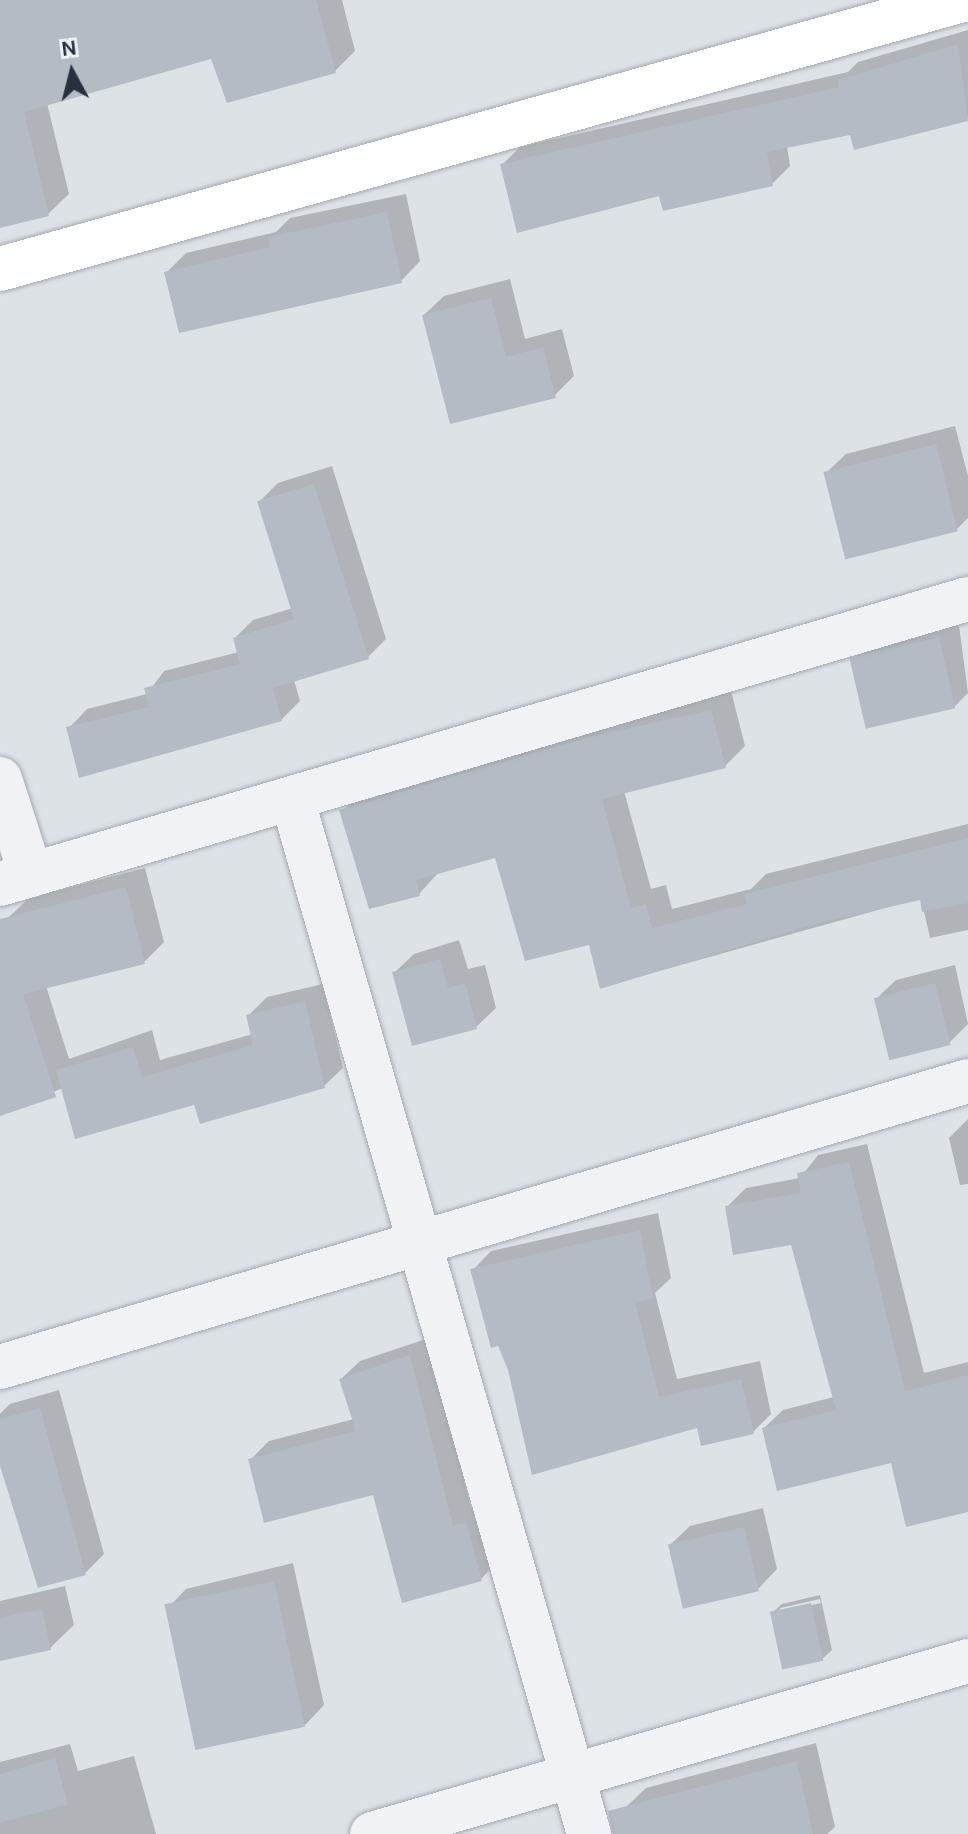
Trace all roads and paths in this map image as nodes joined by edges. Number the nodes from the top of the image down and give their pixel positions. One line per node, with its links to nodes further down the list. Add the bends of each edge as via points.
1 (963, 0): 2 (main road)
2 (0, 269)
3 (968, 599): 5 (street)
4 (0, 779): 6 (street)
5 (292, 798): 6 (street); 8 (street)
6 (16, 880)
7 (968, 1081): 8 (street)
8 (419, 1241): 9 (street); 11 (street)
9 (0, 1367)
10 (968, 1661): 11 (street)
11 (572, 1774): 12 (street); 13 (street)
12 (372, 1834)
13 (589, 1834)

